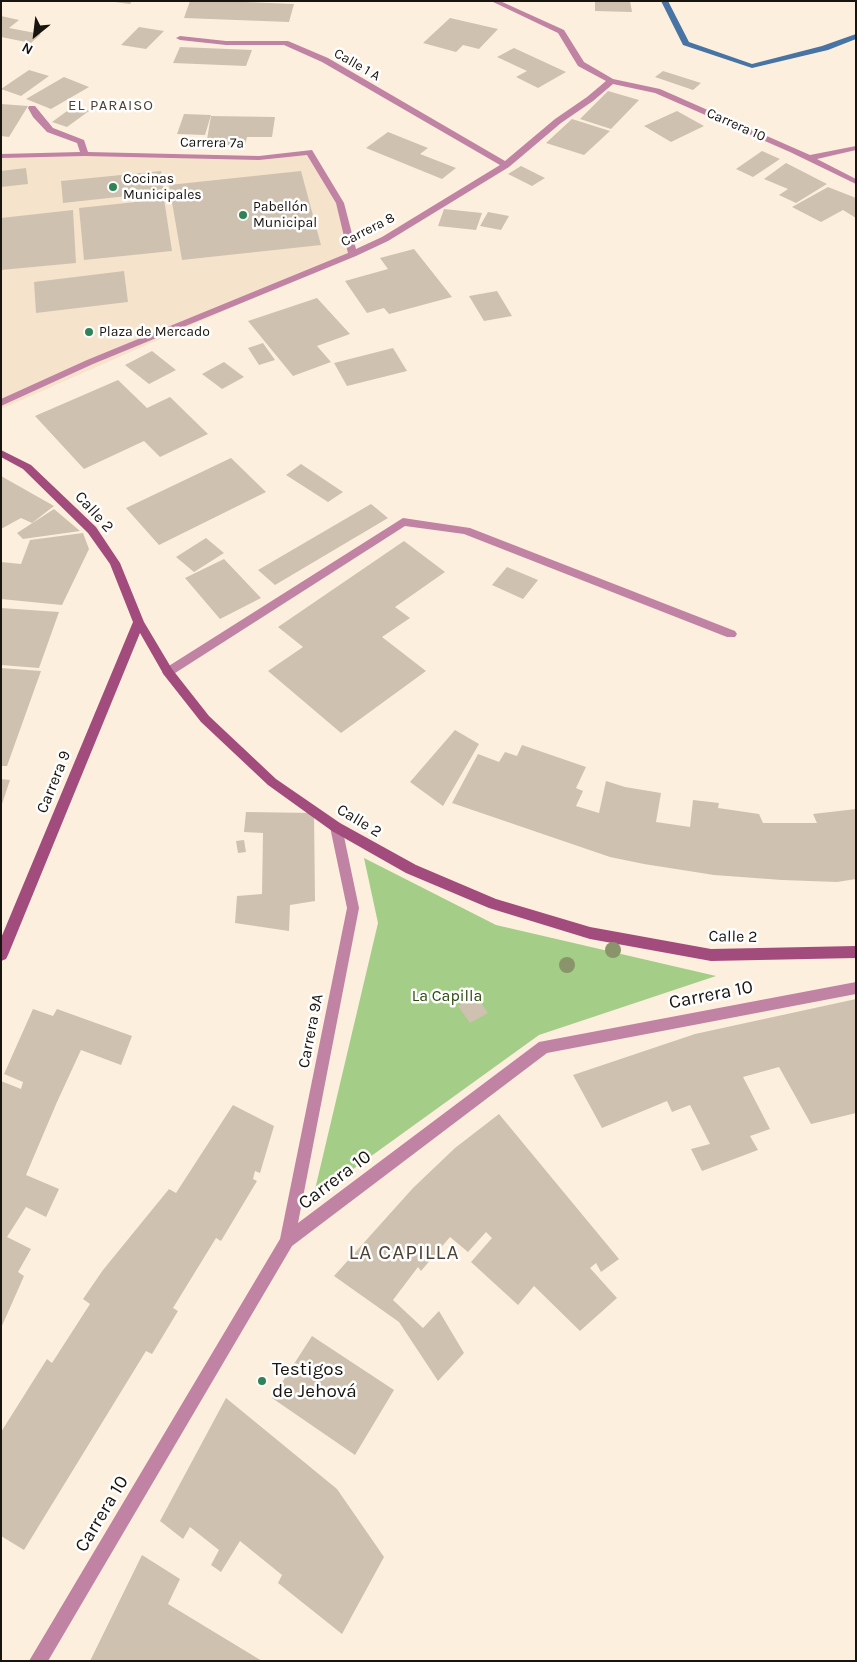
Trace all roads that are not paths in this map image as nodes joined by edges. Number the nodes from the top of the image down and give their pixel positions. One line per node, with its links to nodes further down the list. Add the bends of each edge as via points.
1 (494, 1): 3 (street, via 561,32 580,64)
2 (180, 38): 9 (street, Calle 1 A, via 226,43 285,43 325,60)
3 (612, 80): 8 (street, Carrera 10, via 657,91); 9 (street, Carrera 8)
4 (32, 108): 6 (street, via 50,130 81,142)
5 (856, 148): 8 (street)
6 (85, 154): 7 (street, Carrera 7a); 11 (street, Carrera 7a, via 259,158 308,152 340,203)
7 (1, 156)
8 (809, 158): 10 (street, Carrera 10)
9 (506, 166): 11 (street, Carrera 8, via 385,239)
10 (856, 182)
11 (353, 254): 12 (street, Carrera 8, via 90,362)
12 (1, 403)
13 (1, 453): 14 (street, Calle 2, via 26,467 92,530 115,563)
14 (139, 622): 16 (street, Calle 2); 19 (street, Carrera 9)
15 (731, 634): 16 (street, via 466,531 404,522)
16 (168, 672): 17 (street, Calle 2, via 205,719 272,782)
17 (336, 827): 18 (street, Calle 2, via 411,869 494,904 590,933 711,955); 21 (street, Carrera 9A, via 353,908)
18 (856, 952)
19 (1, 955)
20 (856, 988): 21 (street, Carrera 10, via 544,1047)
21 (287, 1241): 22 (street, Carrera 10)
22 (38, 1661)

